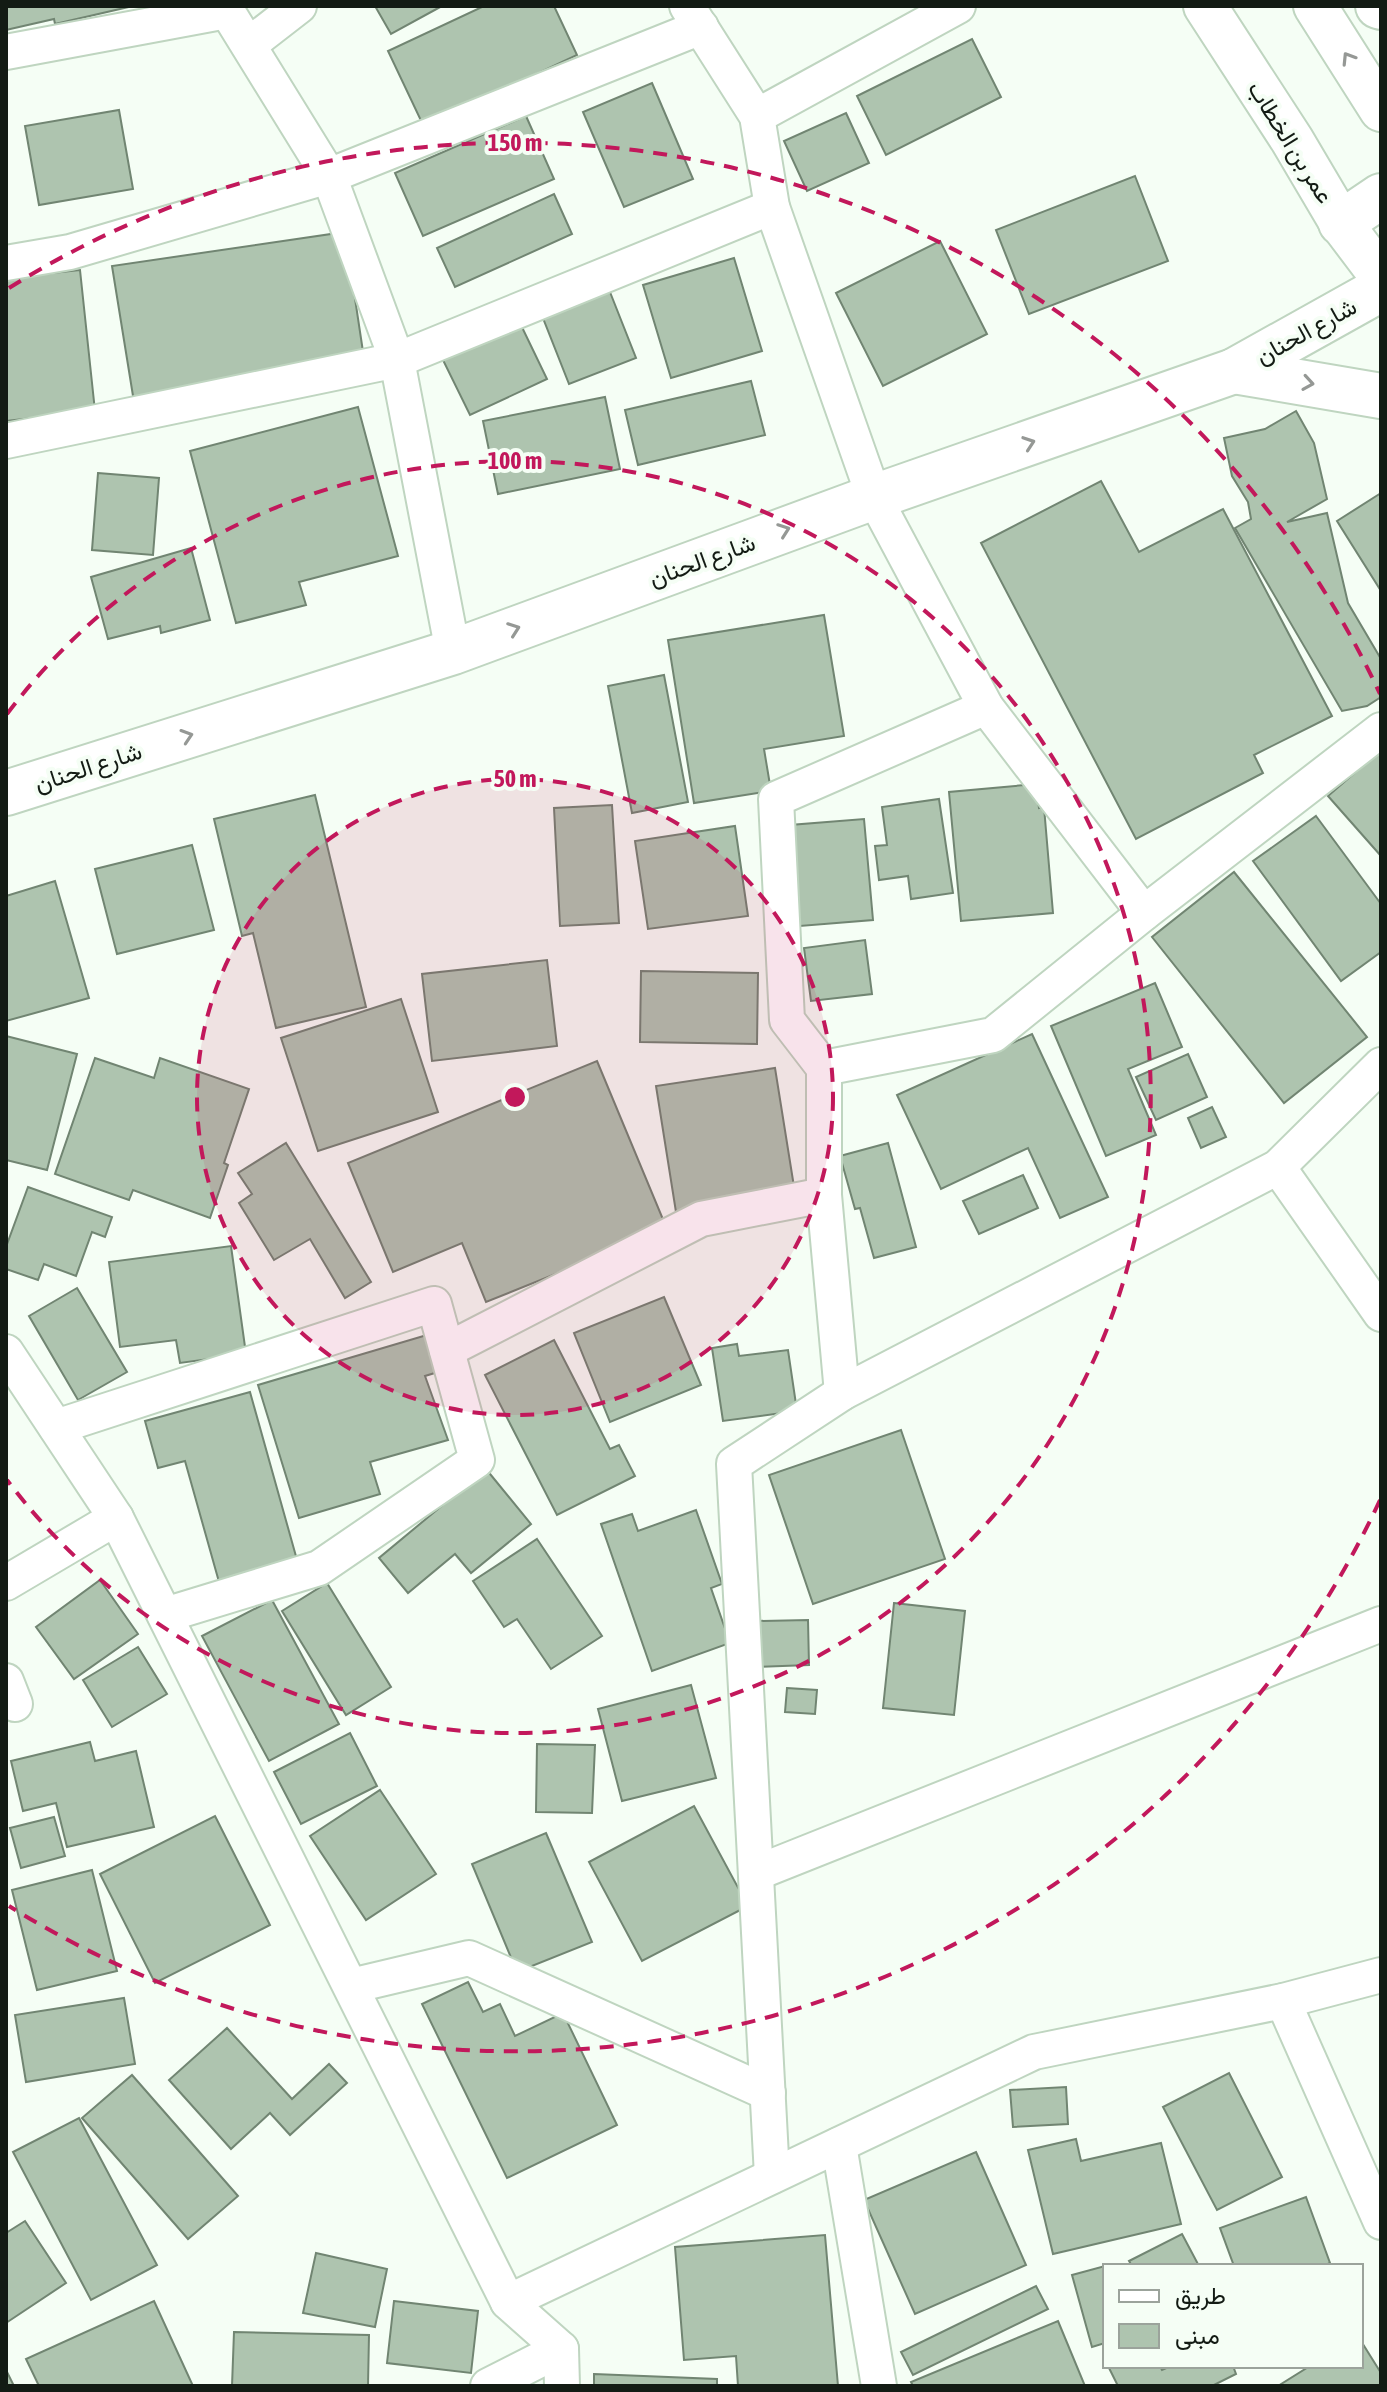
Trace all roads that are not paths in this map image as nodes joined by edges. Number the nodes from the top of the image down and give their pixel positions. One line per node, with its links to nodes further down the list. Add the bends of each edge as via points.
1 (299, 6): 7 (street)
2 (958, 6): 10 (street)
3 (1205, 6): 14 (street, عمر بن الخطاب)
4 (1315, 6): 9 (street, one-way to 4)
5 (226, 9): 7 (street); 8 (street)
6 (694, 17): 10 (street); 11 (street)
7 (250, 44): 11 (street)
8 (6, 52)
9 (1381, 110)
10 (757, 116): 13 (street)
11 (329, 176): 15 (street, via 70,252); 18 (street)
12 (1381, 196): 14 (main road)
13 (772, 207): 18 (street); 22 (street)
14 (1341, 223): 16 (street, عمر بن الخطاب)
15 (6, 263)
16 (1381, 276)
17 (1381, 289): 19 (main road, شارع الحنان)
18 (397, 360): 21 (street); 23 (street)
19 (1234, 371): 20 (main road, one-way to 20); 22 (main road, شارع الحنان, one-way to 19)
20 (1381, 396)
21 (6, 441)
22 (874, 497): 23 (main road, شارع الحنان, one-way to 22); 24 (street)
23 (453, 652): 26 (main road, شارع الحنان, one-way to 23)
24 (986, 707): 27 (street); 29 (street, via 776,799 787,1020)
25 (1381, 730): 27 (street)
26 (6, 793)
27 (1144, 913): 29 (street, via 993,1035)
28 (1381, 1065): 30 (street)
29 (824, 1068): 31 (street)
30 (1278, 1167): 32 (street); 35 (street)
31 (824, 1195): 33 (street, via 701,1219); 35 (street)
32 (1381, 1314)
33 (447, 1350): 36 (street, via 434,1304); 39 (street, via 477,1460 319,1568)
34 (6, 1352): 36 (street)
35 (842, 1393): 41 (street, via 734,1464)
36 (56, 1427): 37 (street)
37 (116, 1518): 38 (street); 39 (street)
38 (6, 1583)
39 (165, 1615): 43 (street)
40 (1381, 1624): 41 (street)
41 (756, 1873): 45 (street)
42 (1381, 1975): 44 (street)
43 (351, 1986): 45 (street, via 469,1958); 49 (street)
44 (1283, 2001): 46 (street, via 1034,2052); 48 (street)
45 (768, 2093): 47 (street)
46 (839, 2145): 47 (street); 53 (street)
47 (772, 2176): 49 (street)
48 (1381, 2222)
49 (508, 2302): 50 (street)
50 (561, 2349): 51 (street); 52 (street)
51 (488, 2386)
52 (562, 2386)
53 (879, 2386)

